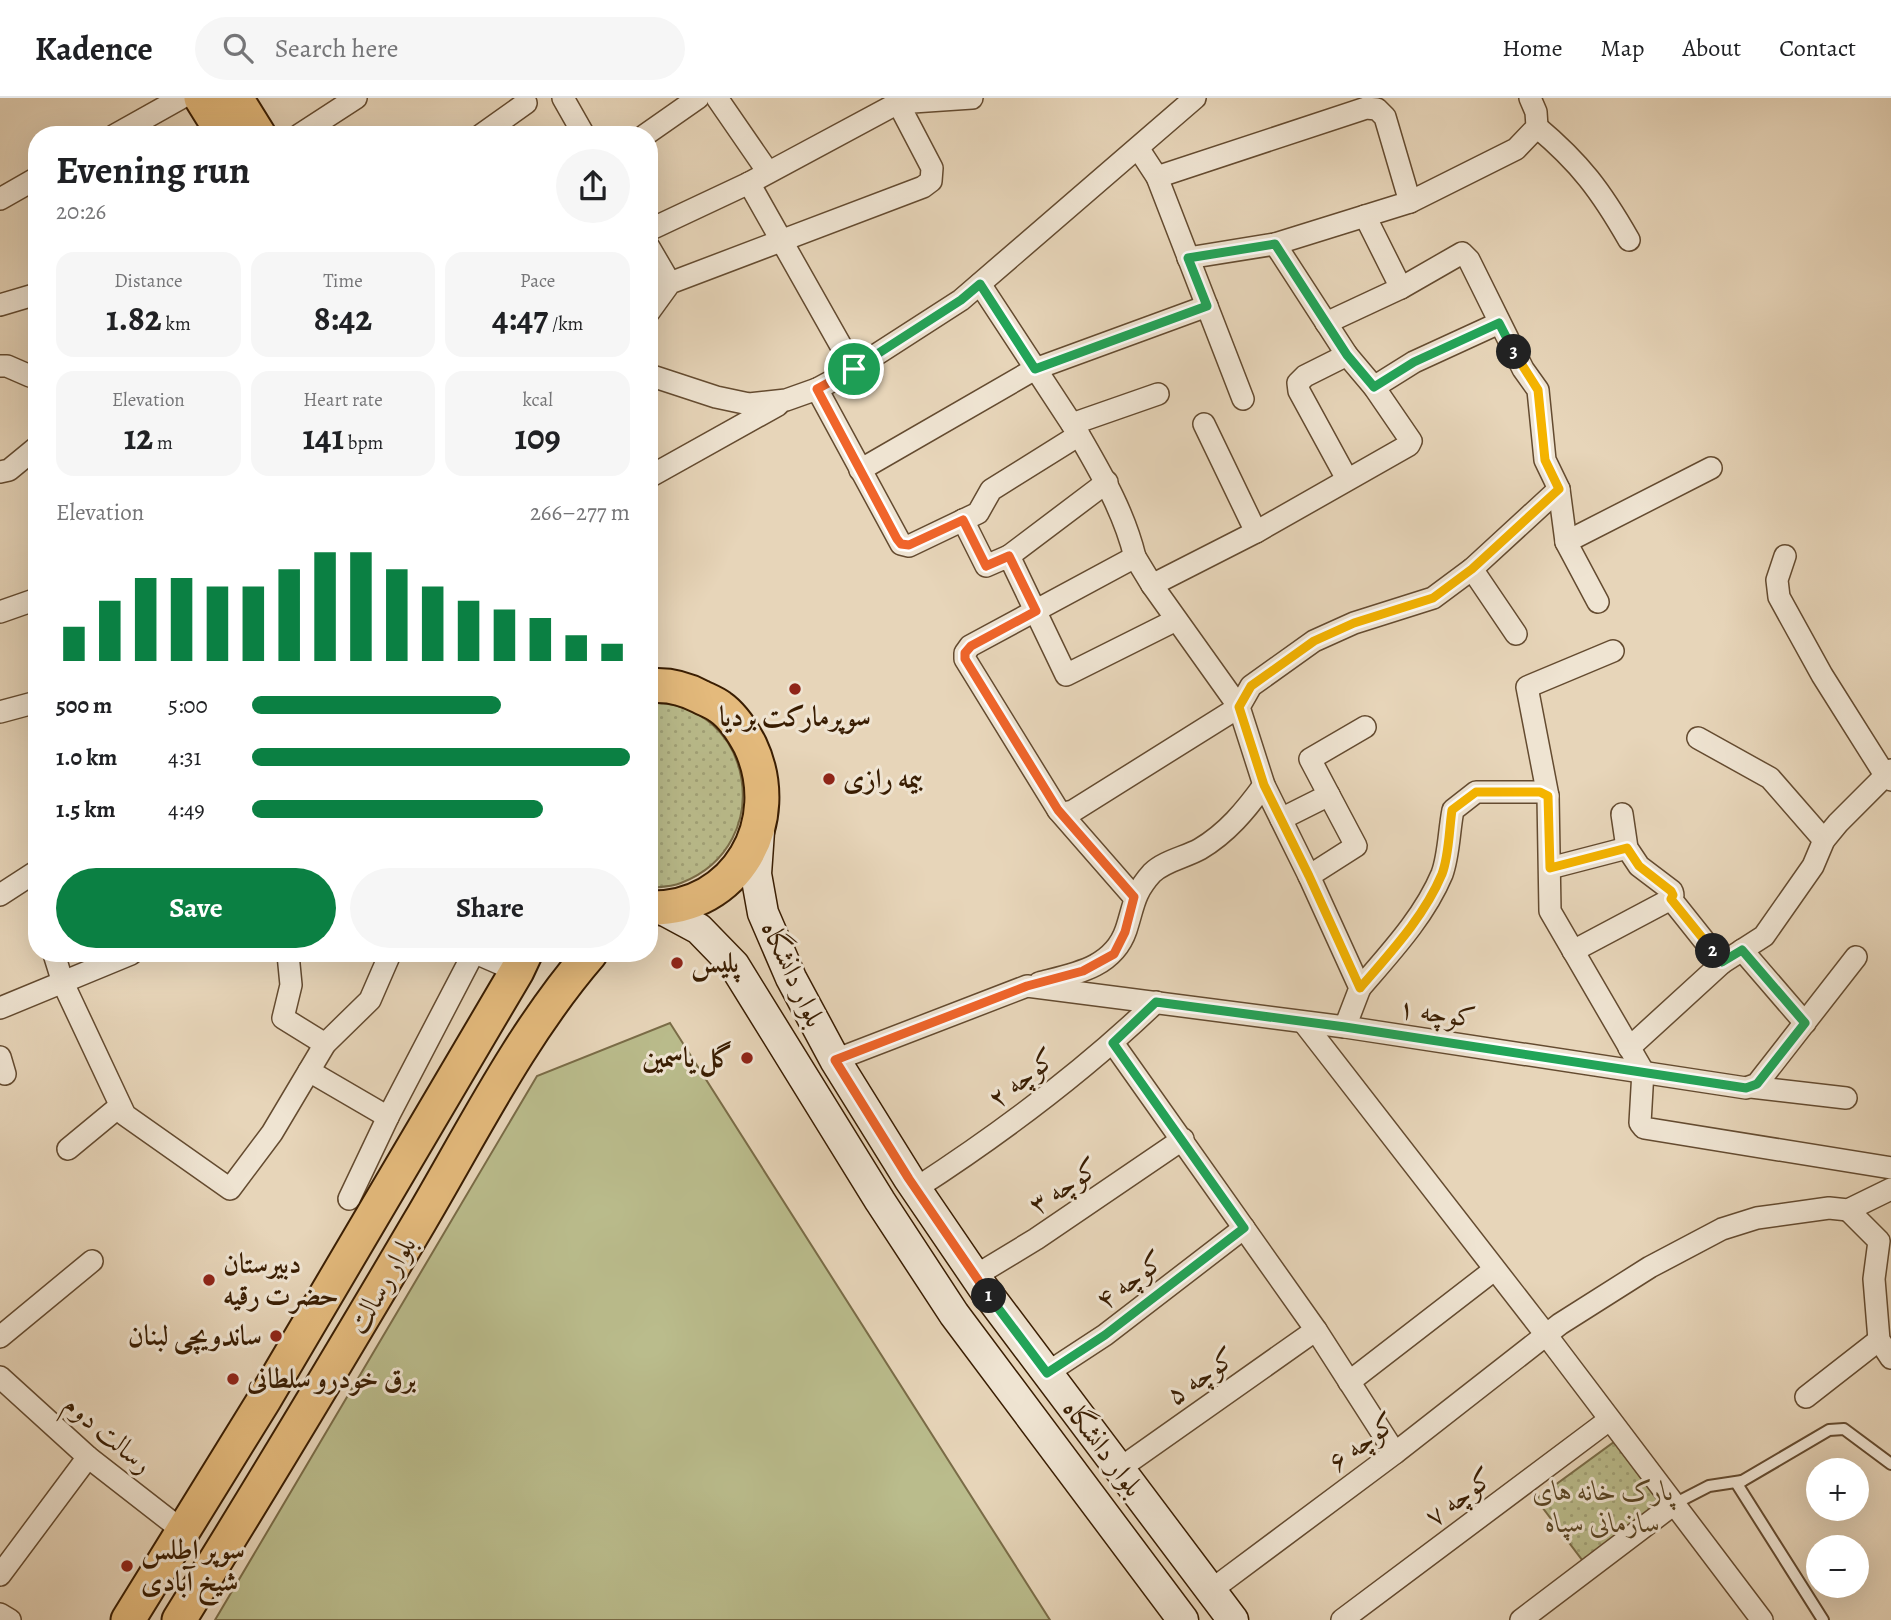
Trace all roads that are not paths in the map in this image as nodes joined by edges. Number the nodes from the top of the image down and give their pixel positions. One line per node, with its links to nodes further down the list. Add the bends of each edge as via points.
1 (181, 98): 13 (street)
2 (201, 98): 14 (main road)
3 (236, 98): 15 (main road)
4 (356, 98): 16 (street)
5 (563, 98): 18 (street)
6 (698, 98): 19 (street)
7 (717, 98): 22 (street)
8 (972, 98): 11 (street)
9 (1195, 98): 21 (street)
10 (1530, 98): 20 (street)
11 (898, 100): 22 (street); 30 (street, via 932,168 931,181)
12 (526, 103): 17 (street)
13 (131, 126)
14 (218, 126)
15 (253, 126)
16 (313, 126)
17 (494, 126)
18 (579, 126)
19 (658, 126)
20 (1536, 127): 27 (street, via 1516,149); 31 (street, via 1568,152 1602,194)
21 (1138, 148): 23 (street); 36 (street)
22 (768, 172): 25 (street)
23 (1157, 177): 27 (street, via 1366,108 1377,109 1385,117); 33 (street)
24 (28, 183): 26 (street)
25 (749, 183): 29 (street); 30 (street)
26 (0, 199)
27 (1410, 202): 28 (street)
28 (1364, 216): 32 (street); 37 (street)
29 (658, 226)
30 (782, 240): 35 (street); 46 (street)
31 (1629, 240)
32 (1275, 244): 33 (street); 42 (street)
33 (1188, 258): 41 (street)
34 (658, 262): 35 (street)
35 (670, 283): 39 (street)
36 (980, 284): 46 (street); 47 (street)
37 (1401, 288): 42 (street); 43 (street, via 1462,253)
38 (28, 297): 40 (street)
39 (658, 300)
40 (0, 305)
41 (1207, 306): 47 (street); 53 (street)
42 (1326, 323): 44 (street)
43 (1499, 323): 50 (street, via 1414,362); 64 (street, via 1538,390 1545,460)
44 (1347, 355): 50 (street); 62 (street, via 1298,383)
45 (0, 366): 48 (street)
46 (854, 369): 51 (street)
47 (1035, 369): 56 (street); 59 (street)
48 (28, 376)
49 (658, 378): 54 (street, via 749,404)
50 (1374, 387): 62 (street, via 1411,441)
51 (817, 389): 54 (street); 59 (street)
52 (1158, 394): 56 (street)
53 (1243, 399)
54 (786, 400): 61 (street)
55 (1203, 424): 66 (street)
56 (1075, 430): 63 (street); 65 (street, via 991,490 978,513)
57 (28, 454): 60 (street)
58 (1711, 468): 67 (street)
59 (860, 470): 65 (street, via 901,544 909,545)
60 (0, 472)
61 (658, 472)
62 (1347, 479): 66 (street)
63 (1107, 482): 68 (street); 70 (street)
64 (1559, 489): 67 (street); 71 (street)
65 (963, 520): 68 (street, via 986,566)
66 (1256, 532): 72 (street)
67 (1566, 542): 74 (street)
68 (1009, 556): 75 (street)
69 (1785, 556): 86 (street, via 1777,580 1779,597 1822,675)
70 (1135, 557): 72 (street); 75 (street)
71 (1472, 569): 78 (street); 82 (street, via 1433,598 1314,641 1251,686)
72 (1152, 585): 77 (street)
73 (28, 602): 76 (street)
74 (1598, 602)
75 (1036, 611): 77 (street, via 1066,676); 90 (street, via 971,646 965,659)
76 (0, 612)
77 (1176, 620): 82 (street)
78 (1516, 634)
79 (1613, 651): 89 (street, via 1527,687)
80 (658, 685): 93 (main road, via 692,693 721,707 744,733 758,764 764,796)
81 (28, 705): 83 (street)
82 (1239, 707): 87 (street); 90 (street, via 1073,811)
83 (0, 712)
84 (1365, 727): 88 (street, via 1310,759)
85 (1698, 738): 94 (street, via 1770,778)
86 (1889, 775): 94 (street)
87 (1264, 785): 92 (street); 100 (street, via 1243,815 1201,848 1154,871)
88 (1329, 795): 92 (street); 97 (street, via 1356,846)
89 (1548, 796): 96 (street); 117 (street, via 1540,792 1476,792 1452,810 1443,872 1397,945)
90 (1058, 810): 100 (street)
91 (1622, 814): 95 (street)
92 (1281, 820): 97 (street)
93 (759, 829): 102 (main road, via 745,860 723,884 695,902); 126 (main road, بلوار دانشگاه, via 756,874 763,914)
94 (1824, 841): 104 (street, via 1813,866 1764,936)
95 (1627, 848): 96 (street); 101 (street, via 1639,866 1671,891)
96 (1550, 868): 105 (street, via 1550,911)
97 (1309, 876): 117 (street)
98 (28, 883): 99 (street)
99 (0, 895)
100 (1134, 897): 116 (street, via 1114,954 1083,971)
101 (1671, 899): 105 (street); 113 (street)
102 (658, 908)
103 (658, 909): 159 (main road, بلوار دانشگاه, via 699,929 734,965 954,1314)
104 (1742, 950): 113 (street); 121 (street)
105 (1573, 951): 125 (street)
106 (1856, 957): 121 (street)
107 (56, 962): 115 (street)
108 (112, 962): 115 (street)
109 (289, 962): 124 (street, via 290,985 283,1018)
110 (387, 962): 124 (street, via 370,1000)
111 (471, 962): 132 (street)
112 (583, 962): 167 (main road, بلوار رسالت, via 521,1049 306,1415)
113 (1722, 962): 125 (street)
114 (521, 963): 161 (main road, بلوار رسالت)
115 (63, 983): 119 (street); 131 (street)
116 (1027, 986): 118 (street, کوچه ۱); 126 (street, کوچه ۱)
117 (1360, 988): 122 (street)
118 (1156, 1002): 120 (street, کوچه ۱); 123 (street, کوچه ۲)
119 (0, 1008)
120 (1304, 1023): 122 (street, کوچه ۱); 142 (street)
121 (1805, 1023): 129 (street)
122 (1345, 1027): 128 (street, کوچه ۱)
123 (1113, 1043): 133 (street); 136 (street, کوچه ۲, via 974,1151)
124 (325, 1044): 127 (street)
125 (1629, 1048): 128 (street)
126 (835, 1060): 136 (main road, بلوار دانشگاه)
127 (309, 1071): 131 (street, via 272,1133 230,1189 125,1115); 132 (street)
128 (1643, 1071): 129 (street, کوچه ۱); 135 (street, via 1640,1123 1648,1130)
129 (1751, 1087): 130 (street, کوچه ۱)
130 (1846, 1098)
131 (120, 1106): 134 (street)
132 (388, 1117): 138 (street)
133 (1183, 1139): 140 (street); 143 (street, کوچه ۳)
134 (68, 1149)
135 (1891, 1168)
136 (915, 1188): 143 (main road, بلوار دانشگاه)
137 (1891, 1189): 139 (street)
138 (349, 1199)
139 (1848, 1210): 145 (street, کوچه ۶, via 1829,1208 1757,1218 1722,1229 1640,1274); 147 (street, via 1879,1241 1874,1279)
140 (1244, 1228): 144 (street); 149 (street, کوچه ۴, via 1105,1335)
141 (92, 1261): 146 (street)
142 (1494, 1270): 145 (street); 151 (street)
143 (975, 1276): 149 (main road, بلوار دانشگاه)
144 (1316, 1330): 151 (street); 157 (street, کوچه ۵)
145 (1547, 1336): 153 (street); 154 (street, کوچه ۶)
146 (0, 1337)
147 (1879, 1340): 148 (street); 152 (street)
148 (1891, 1358)
149 (1047, 1373): 157 (main road, بلوار دانشگاه)
150 (0, 1377): 155 (street, رسالت دوم)
151 (1349, 1382): 154 (street)
152 (1805, 1397)
153 (1609, 1420): 160 (street); 170 (street, کوچه ۷)
154 (1395, 1453): 163 (street, کوچه ۶)
155 (88, 1457): 161 (street, رسالت دوم); 162 (street)
156 (1891, 1464): 158 (lane, via 1844,1429 1829,1430)
157 (1119, 1469): 159 (main road); 163 (main road, بلوار دانشگاه)
158 (1742, 1481): 160 (lane, via 1709,1486); 173 (lane, via 1737,1484)
159 (1086, 1492): 168 (main road, بلوار دانشگاه)
160 (1674, 1504): 171 (street); 172 (street)
161 (183, 1531): 166 (main road, بلوار رسالت)
162 (0, 1575)
163 (1210, 1591): 169 (main road, بلوار دانشگاه)
164 (0, 1614): 165 (street)
165 (10, 1620)
166 (128, 1620)
167 (179, 1620)
168 (1183, 1620)
169 (1233, 1620)
170 (1342, 1620)
171 (1521, 1620)
172 (1762, 1620)
173 (1823, 1620)

